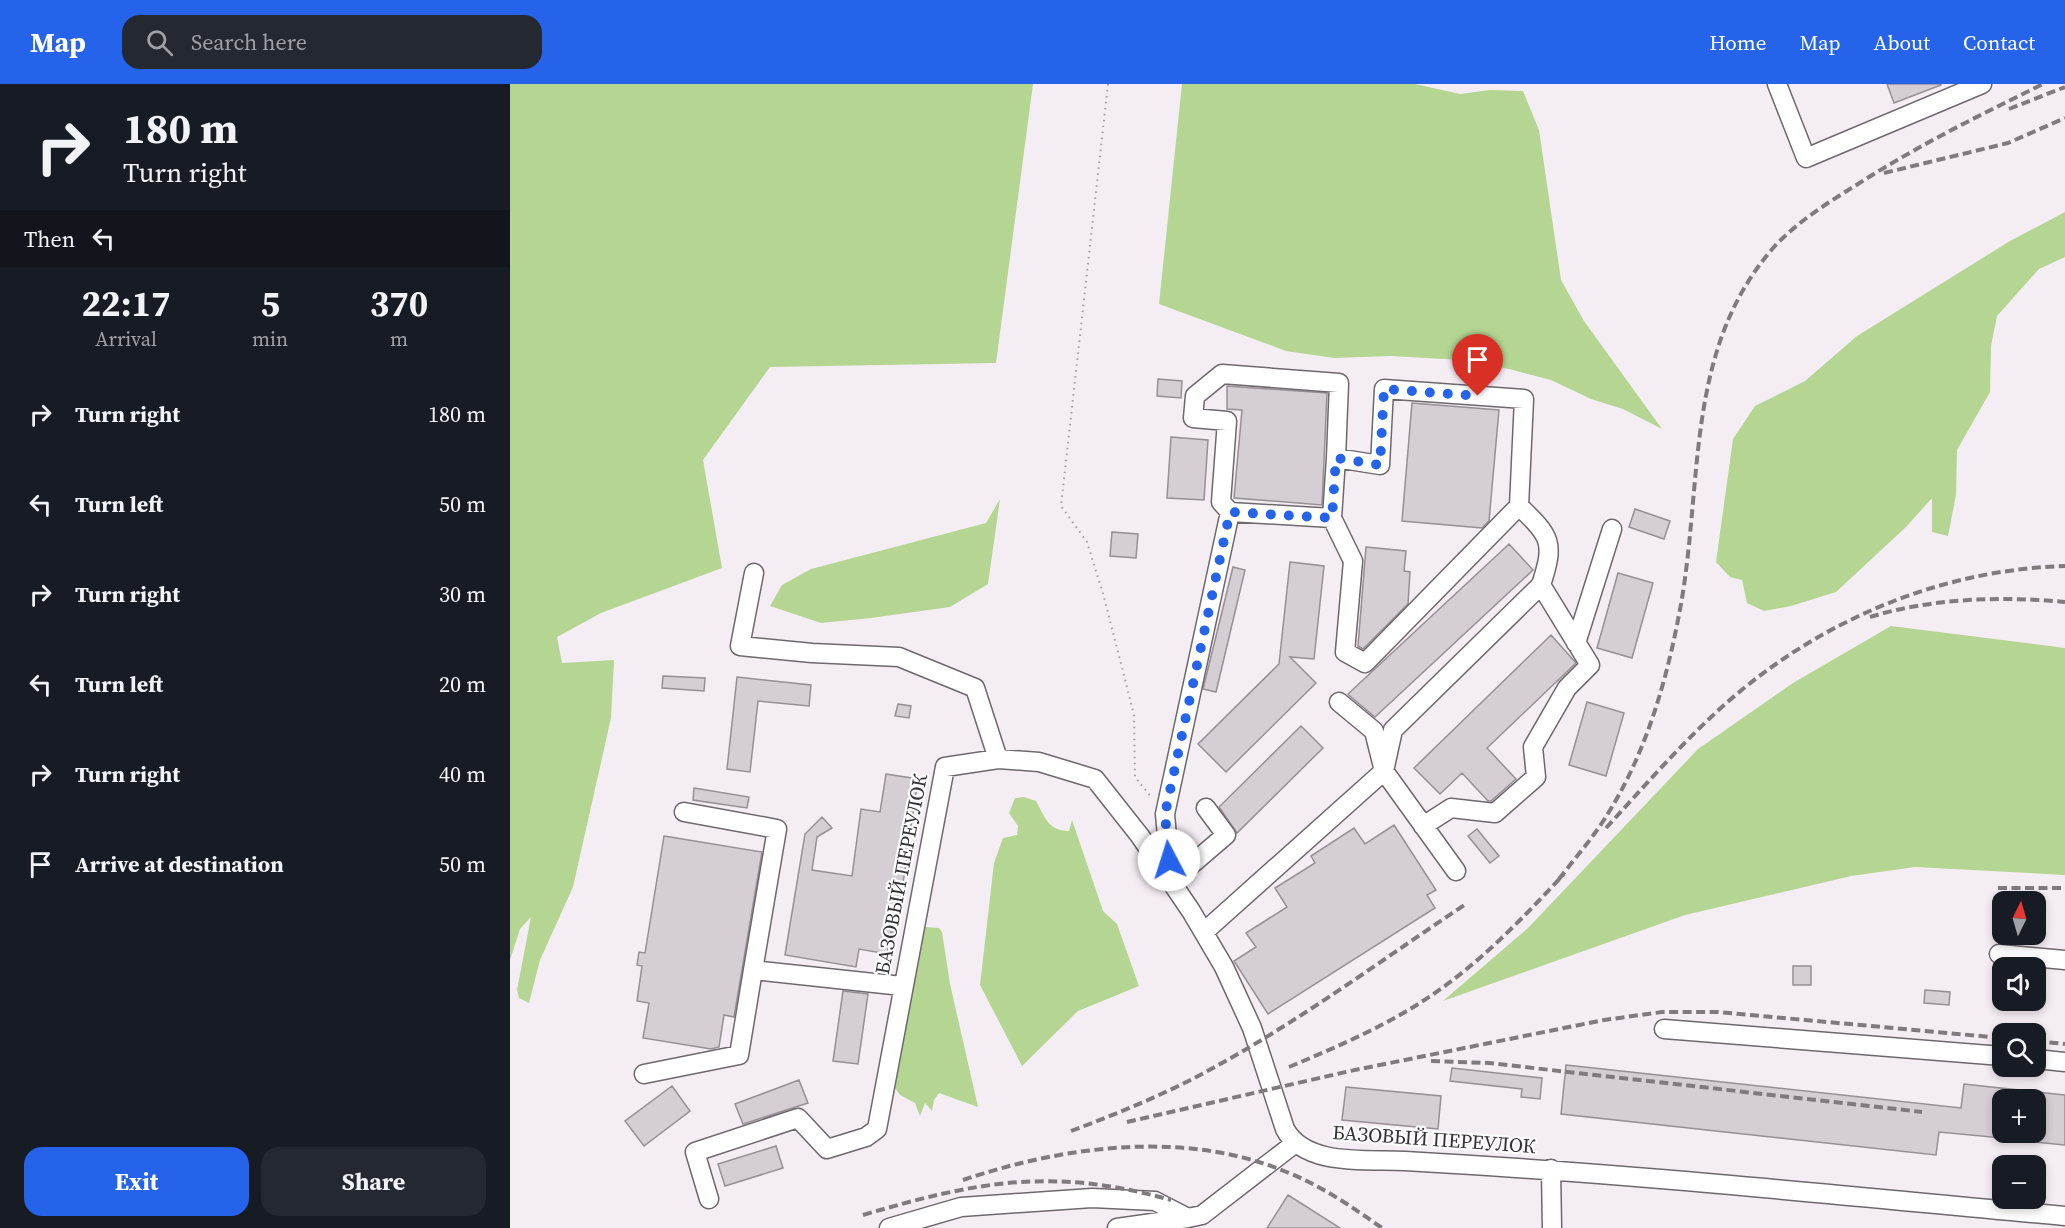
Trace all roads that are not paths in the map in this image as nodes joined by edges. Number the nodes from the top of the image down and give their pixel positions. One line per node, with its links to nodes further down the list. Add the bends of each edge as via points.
1 (1777, 84): 2 (street, via 1806,158)
2 (1982, 84)
3 (1336, 458): 4 (street, via 1380,465 1384,389 1524,399); 5 (street, via 1339,383 1222,374 1195,396 1193,418 1227,421 1221,502); 6 (street)
4 (1519, 506): 6 (street, via 1365,663 1345,652 1353,561); 9 (street, via 1543,529 1551,556)
5 (1230, 512): 6 (street); 18 (street, via 1165,814)
6 (1332, 518)
7 (1612, 529): 10 (street)
8 (754, 573): 12 (street, via 740,646 899,657 975,688)
9 (1541, 585): 10 (street); 13 (street, via 1393,730)
10 (1576, 642): 16 (street, via 1590,665 1567,688 1533,747 1536,777 1495,813 1451,807)
11 (1339, 702): 13 (street, via 1374,731)
12 (998, 759): 18 (street, БАЗОВЫЙ ПЕРЕУЛОК, via 1039,762 1095,779); 23 (street, БАЗОВЫЙ ПЕРЕУЛОК, via 945,766)
13 (1384, 771): 16 (street); 19 (street)
14 (1206, 808): 18 (street, via 1226,835)
15 (684, 812): 22 (street, via 777,829)
16 (1424, 826): 17 (street)
17 (1456, 871)
18 (1171, 882): 19 (street, БАЗОВЫЙ ПЕРЕУЛОК)
19 (1204, 932): 29 (street, БАЗОВЫЙ ПЕРЕУЛОК, via 1244,1007 1285,1129)
20 (1999, 954): 21 (street)
21 (2065, 960)
22 (753, 970): 23 (street); 28 (street, via 739,1055)
23 (902, 986): 31 (street, БАЗОВЫЙ ПЕРЕУЛОК, via 877,1129 866,1137 827,1149 798,1118 695,1152)
24 (1664, 1029): 25 (street)
25 (1992, 1055)
26 (2046, 1060): 27 (street)
27 (2065, 1062)
28 (644, 1074)
29 (1294, 1144): 30 (street, БАЗОВЫЙ ПЕРЕУЛОК, via 1315,1153 1347,1158); 33 (street)
30 (1551, 1169): 32 (street, БАЗОВЫЙ ПЕРЕУЛОК); 36 (street)
31 (709, 1198)
32 (2065, 1216)
33 (1201, 1220): 34 (street, via 1155,1202 1092,1198 962,1207); 35 (street)
34 (889, 1228)
35 (1117, 1228)
36 (1552, 1228)

